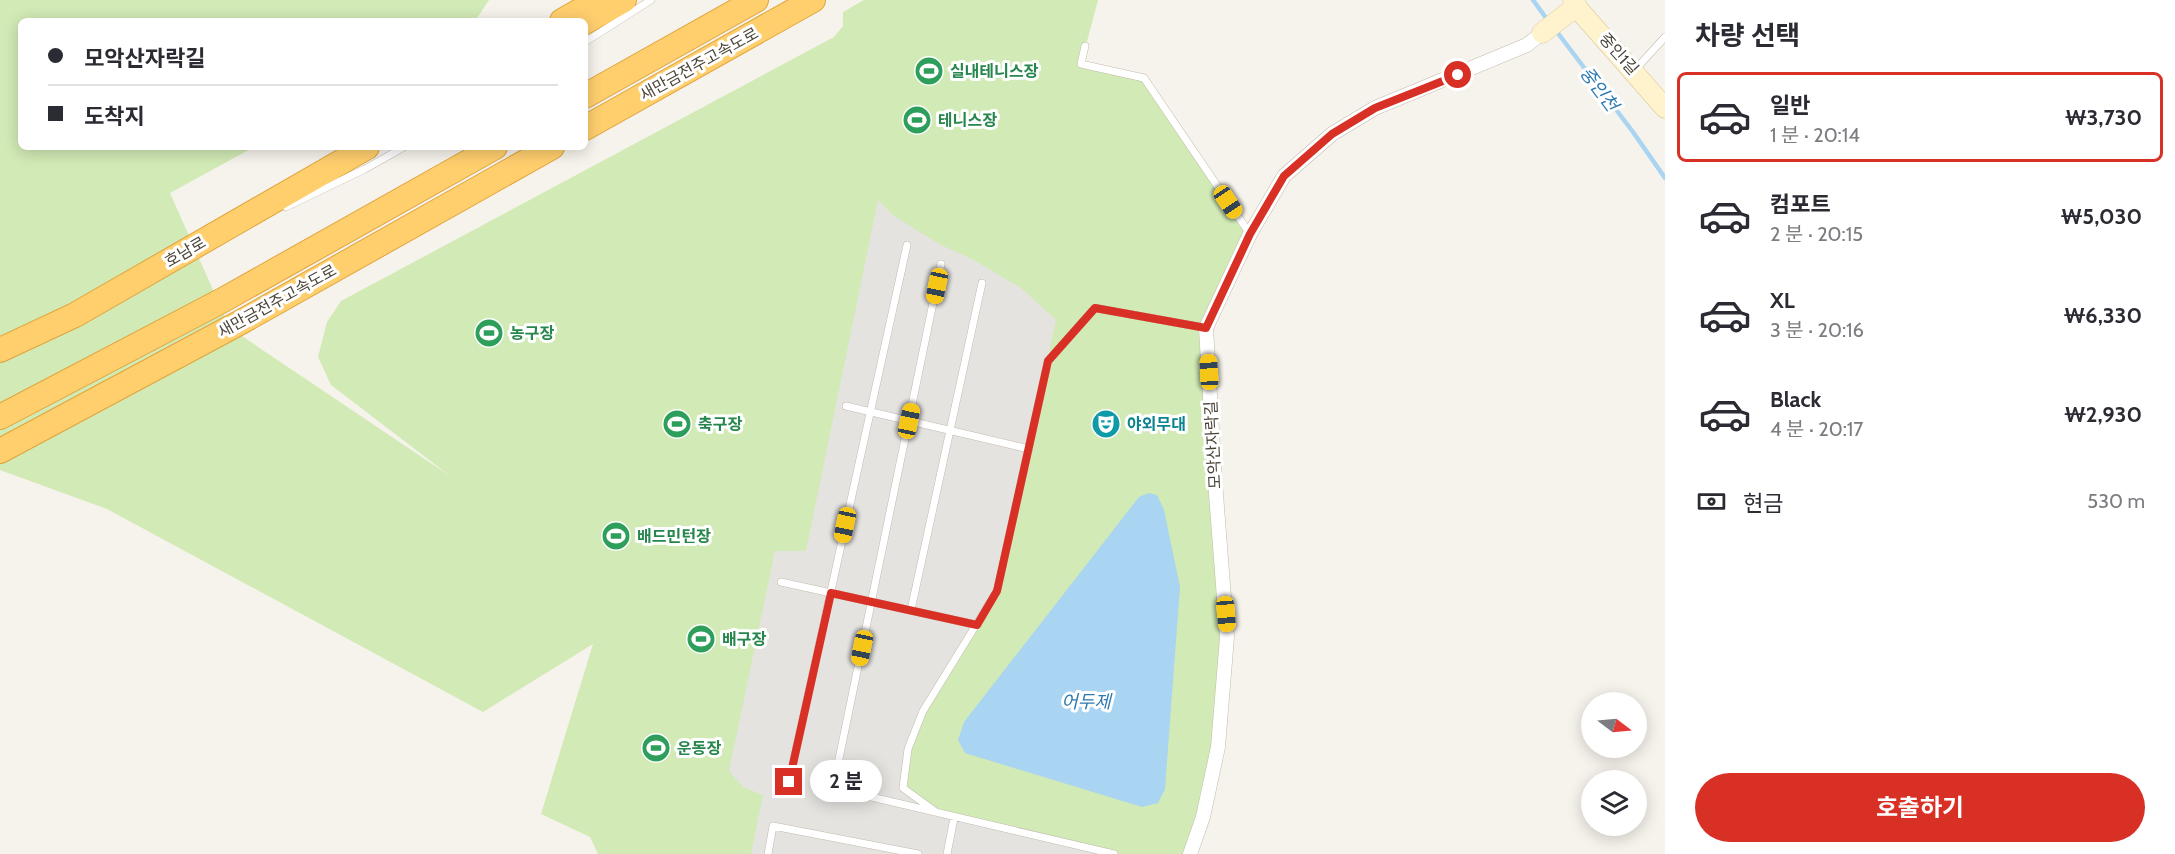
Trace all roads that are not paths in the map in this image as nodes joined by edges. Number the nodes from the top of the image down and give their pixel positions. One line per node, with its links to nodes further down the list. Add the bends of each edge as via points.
1 (599, 0): 7 (highway)
2 (624, 0): 8 (highway)
3 (651, 0): 11 (lane)
4 (756, 0): 14 (highway, 새만금전주고속도로)
5 (807, 3): 16 (highway, 새만금전주고속도로)
6 (1574, 7): 9 (street, 모악산자락길); 13 (street, 중인1길)
7 (567, 18)
8 (588, 20)
9 (1542, 33): 24 (street, 모악산자락길, via 1527,45 1375,108 1332,134 1284,176)
10 (1665, 37): 13 (lane)
11 (588, 40)
12 (1085, 46): 24 (lane, via 1081,64 1144,78)
13 (1634, 71): 15 (street, 중인1길)
14 (588, 94)
15 (1665, 108)
16 (588, 126)
17 (334, 150): 30 (highway, 호남로, via 68,301)
18 (363, 150): 27 (highway, 호남로)
19 (399, 150): 22 (lane)
20 (490, 150): 34 (highway, 새만금전주고속도로, via 223,300)
21 (547, 150): 38 (highway, 새만금전주고속도로, via 241,322)
22 (280, 210)
23 (258, 220): 27 (lane)
24 (1250, 234): 29 (street, 모악산자락길)
25 (907, 245): 33 (lane)
26 (942, 264): 35 (lane)
27 (162, 265): 31 (highway, 호남로, via 75,315)
28 (982, 283): 36 (lane)
29 (1206, 328): 37 (lane, via 1095,308 1048,361); 51 (street, 모악산자락길, via 1227,637 1217,757)
30 (0, 333)
31 (0, 350)
32 (846, 406): 33 (lane)
33 (870, 411): 35 (lane); 40 (lane)
34 (0, 417)
35 (909, 421): 36 (lane); 41 (lane)
36 (950, 430): 37 (lane); 42 (lane)
37 (1029, 449): 43 (lane, via 997,591)
38 (0, 451)
39 (781, 582): 40 (lane)
40 (831, 593): 41 (lane); 44 (lane)
41 (871, 602): 42 (lane); 45 (lane, via 832,788)
42 (910, 610): 43 (lane)
43 (977, 625): 45 (lane, via 923,711 908,749 903,788)
44 (789, 782)
45 (938, 814): 46 (lane)
46 (954, 818): 49 (lane); 50 (lane)
47 (768, 854): 48 (lane, via 773,826)
48 (918, 854)
49 (947, 854)
50 (1114, 854)
51 (1190, 854)

